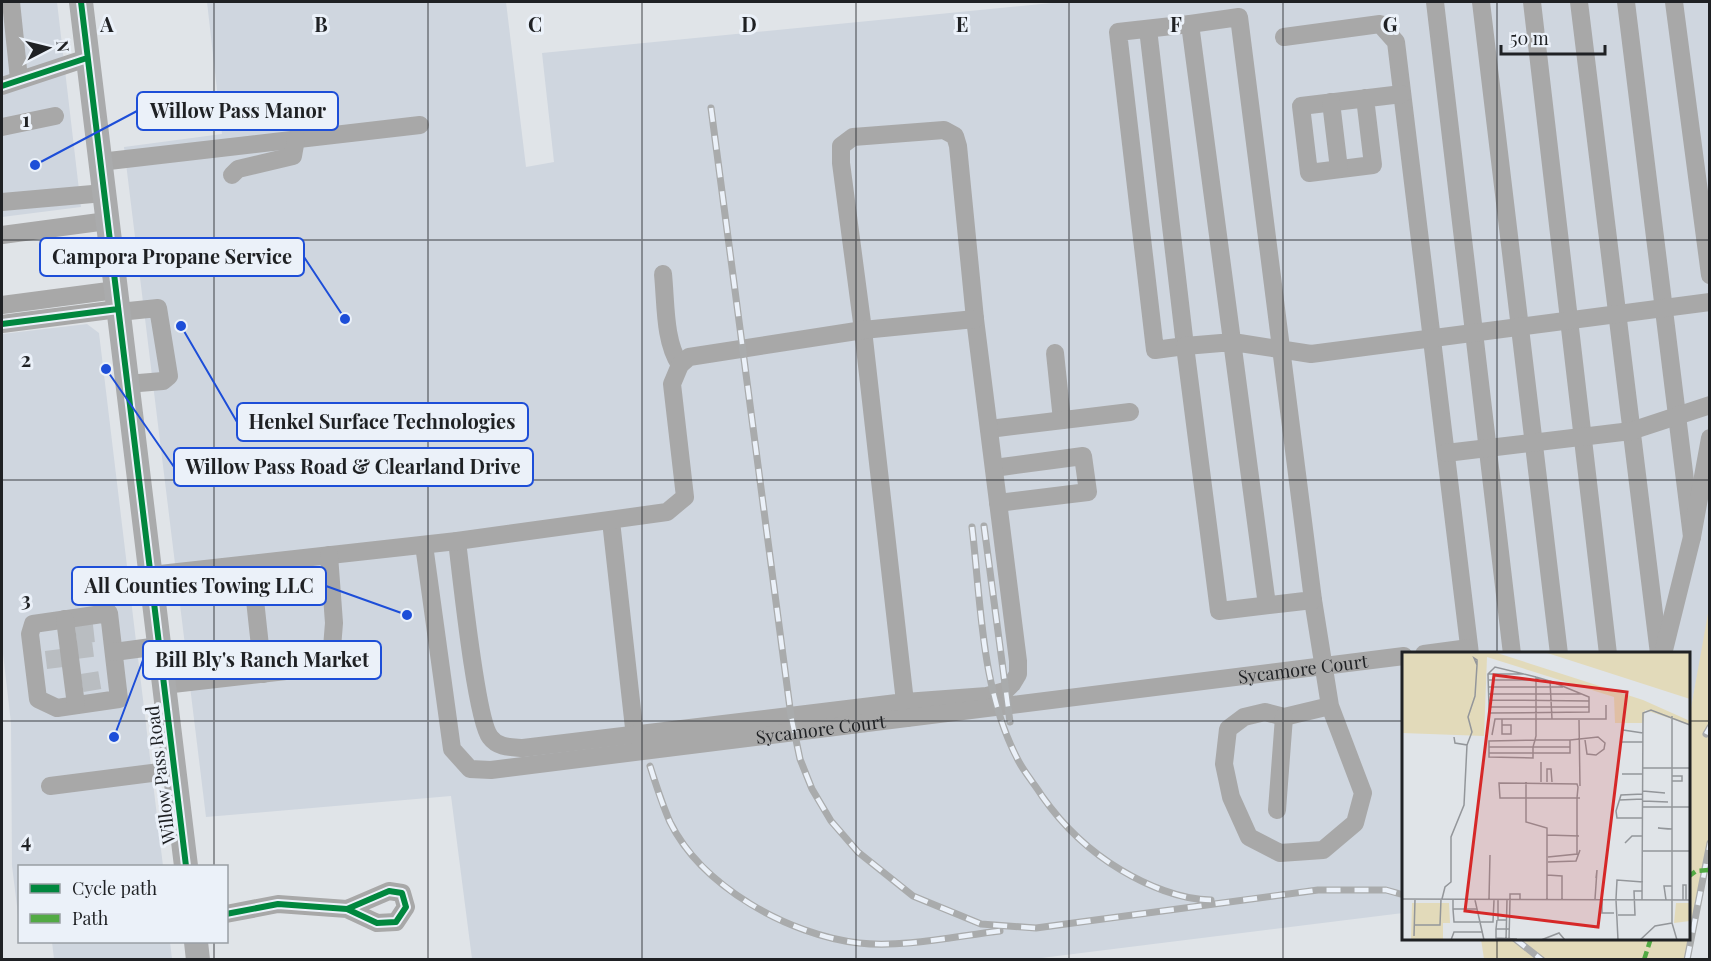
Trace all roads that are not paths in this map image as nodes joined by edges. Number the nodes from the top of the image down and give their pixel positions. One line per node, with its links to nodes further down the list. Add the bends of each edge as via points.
1 (11, 2): 13 (street)
2 (81, 2): 12 (main road, Willow Pass Road)
3 (1435, 2): 41 (street)
4 (1481, 2): 39 (street)
5 (1532, 2): 37 (street)
6 (1579, 2): 35 (street)
7 (1626, 2): 34 (street)
8 (1674, 2): 30 (street)
9 (1190, 24): 10 (street); 43 (street); 45 (street, via 1239,17)
10 (1148, 29): 44 (street); 44 (street, via 1118,32 1149,303 1155,350)
11 (1284, 37): 15 (street, via 1380,24 1396,42)
12 (87, 58): 13 (street); 22 (main road, Willow Pass Road)
13 (19, 79): 14 (street)
14 (2, 86)
15 (1402, 94): 16 (street); 42 (street)
16 (1365, 98): 17 (street); 23 (street, via 1373,165)
17 (1330, 102): 23 (street); 23 (street, via 1301,106 1309,173)
18 (55, 116): 20 (street)
19 (420, 125): 21 (street)
20 (2, 127)
21 (296, 139): 22 (street); 24 (street, via 293,156 238,169)
22 (100, 162): 25 (main road, Willow Pass Road)
23 (1339, 169)
24 (232, 175)
25 (104, 193): 26 (street); 27 (main road, Willow Pass Road)
26 (2, 202)
27 (107, 221): 28 (street); 32 (main road, Willow Pass Road)
28 (2, 235)
29 (663, 274): 47 (street, via 670,343)
30 (1710, 275)
31 (1710, 302): 34 (street)
32 (118, 304): 33 (street); 38 (street); 48 (main road, Willow Pass Road); 48 (street, via 158,308 169,376 163,381)
33 (2, 305)
34 (1664, 308): 35 (street); 51 (street)
35 (1617, 314): 37 (street); 54 (street)
36 (975, 319): 40 (street); 40 (street, via 955,136 944,130 853,137 841,146 841,163); 53 (street)
37 (1569, 320): 39 (street); 55 (street)
38 (2, 324)
39 (1522, 326): 41 (street); 57 (street)
40 (863, 330): 47 (street, via 689,357); 87 (street)
41 (1474, 332): 42 (street); 58 (street)
42 (1432, 338): 45 (street, via 1311,354); 59 (street)
43 (1233, 342): 44 (street); 45 (street); 70 (street)
44 (1185, 346): 70 (street, via 1219,611)
45 (1283, 350): 69 (street)
46 (1055, 354): 52 (street)
47 (680, 366): 62 (street, via 672,384 685,497 667,512)
48 (127, 384): 68 (main road, Willow Pass Road)
49 (1710, 405): 51 (street)
50 (1130, 412): 52 (street)
51 (1677, 417): 54 (street); 63 (street)
52 (1062, 420): 53 (street)
53 (989, 429): 60 (street)
54 (1631, 431): 55 (street); 78 (street)
55 (1583, 438): 57 (street); 77 (street)
56 (1710, 438): 63 (street)
57 (1535, 443): 58 (street); 76 (street)
58 (1488, 448): 59 (street); 75 (street)
59 (1446, 453): 73 (street)
60 (994, 468): 61 (street); 61 (street, via 1083,456 1088,492)
61 (998, 503): 87 (street, via 1018,674 1005,691)
62 (612, 521): 64 (street); 89 (street)
63 (1692, 537): 79 (street)
64 (457, 541): 65 (street); 89 (street, via 480,704 489,736 504,747 523,748)
65 (424, 545): 66 (street); 89 (street, Sycamore Court, via 452,749 470,769 491,770)
66 (329, 555): 67 (street); 82 (street, via 334,623 331,660 312,668)
67 (224, 567): 68 (street); 82 (street, via 247,582 255,600)
68 (151, 575): 72 (main road, Willow Pass Road)
69 (1313, 600): 70 (street); 81 (street)
70 (1268, 605)
71 (78, 645): 72 (street); 83 (street); 83 (street); 85 (street, via 38,699 57,708)
72 (159, 646): 84 (main road, Willow Pass Road)
73 (1470, 651): 74 (street)
74 (1455, 652)
75 (1512, 652)
76 (1559, 652)
77 (1608, 652)
78 (1661, 652)
79 (1662, 652)
80 (1402, 656): 81 (street, Sycamore Court)
81 (1325, 666): 86 (street); 87 (street, Sycamore Court)
82 (263, 674): 84 (street)
83 (93, 681): 85 (street); 85 (street, via 119,699)
84 (164, 685): 90 (main road, Willow Pass Road)
85 (76, 705)
86 (1330, 706): 88 (street); 88 (street, via 1363,793 1355,823 1323,850 1280,852 1249,837 1231,797 1224,764 1228,729 1244,717 1264,712)
87 (906, 710): 89 (street, Sycamore Court)
88 (1284, 717): 92 (street)
89 (636, 743)
90 (174, 770): 91 (street); 93 (main road, Willow Pass Road)
91 (51, 786)
92 (1277, 810)
93 (186, 865)
94 (347, 909): 95 (street, via 278,904)
95 (228, 914)
96 (196, 943): 97 (main road)
97 (198, 960)

